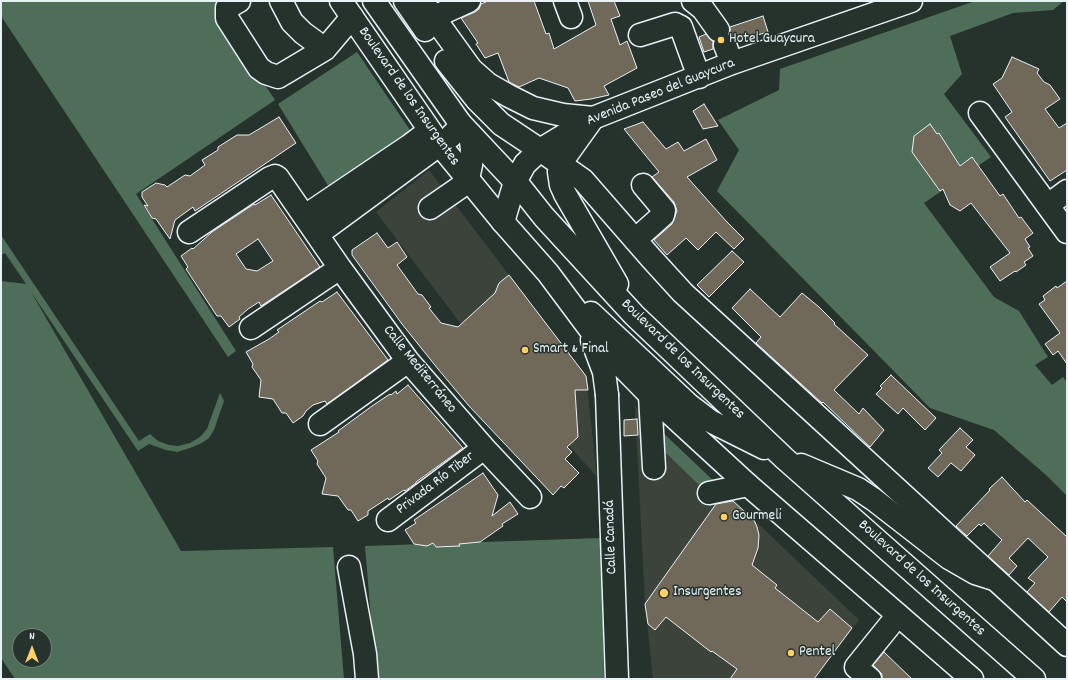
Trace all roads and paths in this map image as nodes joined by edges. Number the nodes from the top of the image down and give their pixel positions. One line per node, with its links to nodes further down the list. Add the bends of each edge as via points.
1 (239, 1): 12 (main road, via 227,8 227,18 258,68 266,73 278,77)
2 (281, 1): 12 (main road, via 292,22 302,33)
3 (374, 1): 16 (main road, Boulevard de los Insurgentes)
4 (405, 1): 18 (main road, via 477,100 501,124)
5 (469, 1): 9 (main road)
6 (693, 1): 11 (main road, via 703,10)
7 (911, 1): 11 (main road, Avenida Paseo del Guaycura)
8 (346, 9): 12 (main road); 17 (main road, Boulevard de los Insurgentes)
9 (428, 9): 15 (main road, via 471,69 488,84 533,108 562,115)
10 (640, 35): 13 (main road, via 675,24 681,27)
11 (725, 46): 13 (main road, Avenida Paseo del Guaycura)
12 (325, 49)
13 (699, 77): 15 (main road, Avenida Paseo del Guaycura)
14 (980, 112): 25 (main road)
15 (593, 118): 18 (main road, Avenida Paseo del Guaycura); 19 (main road)
16 (465, 128): 17 (main road); 20 (main road, via 472,149); 21 (main road, Boulevard de los Insurgentes)
17 (434, 138): 20 (main road, Boulevard de los Insurgentes); 23 (main road)
18 (540, 150): 19 (main road); 21 (main road, Avenida Paseo del Guaycura, via 525,164)
19 (560, 164): 32 (main road, via 583,180); 35 (main road, via 561,185 565,194)
20 (468, 179): 26 (main road); 28 (main road, Boulevard de los Insurgentes)
21 (515, 182): 28 (main road, Avenida Paseo del Guaycura); 35 (main road, Boulevard de los Insurgentes)
22 (643, 185): 32 (main road, via 664,210)
23 (361, 191): 27 (main road); 31 (main road)
24 (1067, 191): 25 (main road)
25 (1048, 205): 30 (main road)
26 (430, 208)
27 (306, 216): 29 (main road, Calle Mediterráneo, via 276,176); 31 (main road, Calle Mediterráneo)
28 (503, 222): 34 (main road, Boulevard de los Insurgentes)
29 (189, 232)
30 (1067, 232)
31 (318, 234): 33 (main road, Calle Mediterráneo)
32 (636, 240): 49 (main road, via 684,293)
33 (340, 268): 37 (main road); 38 (main road, Calle Mediterráneo)
34 (548, 273): 36 (main road, Boulevard de los Insurgentes); 42 (main road, via 694,409 710,420)
35 (634, 315): 42 (main road, Boulevard de los Insurgentes)
36 (586, 324): 39 (main road, Boulevard de los Insurgentes, via 604,348); 55 (main road, Calle Canadá, via 604,372 607,395)
37 (250, 328)
38 (408, 361): 40 (main road); 41 (main road, Calle Mediterráneo)
39 (650, 395): 43 (main road); 44 (main road, Boulevard de los Insurgentes)
40 (320, 424)
41 (484, 448): 46 (main road, Calle Mediterráneo); 47 (main road, Privada Río Tiber)
42 (784, 458): 49 (main road, via 858,489 949,558 975,573); 56 (main road, Boulevard de los Insurgentes)
43 (654, 468)
44 (748, 485): 45 (main road); 50 (main road, Boulevard de los Insurgentes)
45 (709, 493)
46 (530, 497)
47 (388, 520)
48 (349, 567): 54 (main road)
49 (994, 579): 51 (main road)
50 (898, 615): 52 (main road); 53 (main road, Boulevard de los Insurgentes)
51 (1067, 645)
52 (857, 675)
53 (969, 678)
54 (367, 679)
55 (617, 679)
56 (1034, 679)

